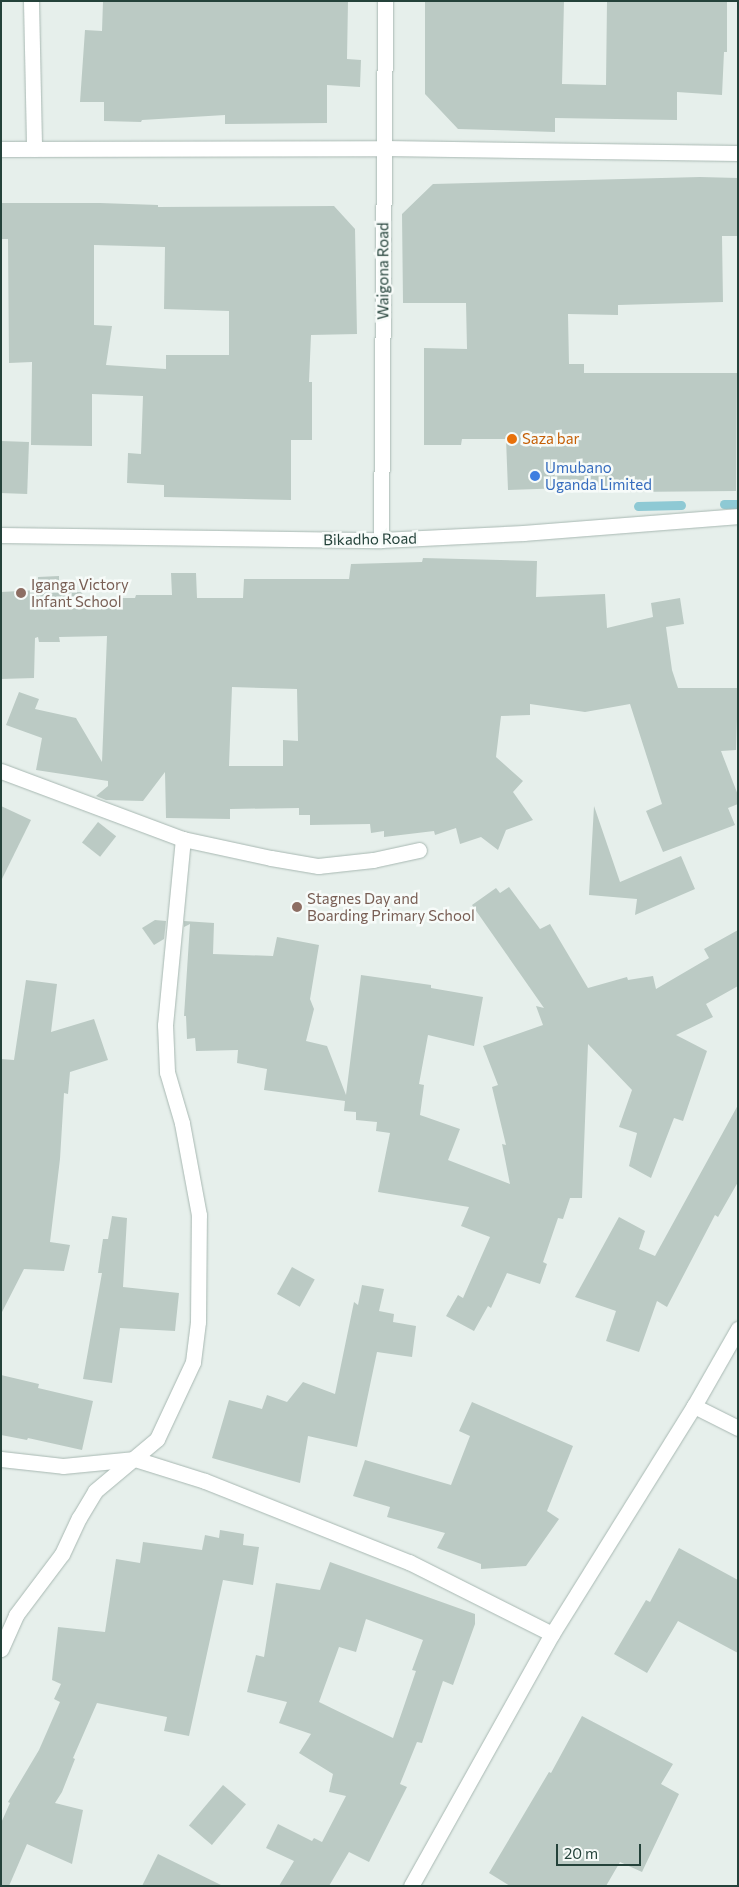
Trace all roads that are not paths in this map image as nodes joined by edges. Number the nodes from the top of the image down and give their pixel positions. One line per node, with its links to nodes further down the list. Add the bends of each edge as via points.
1 (31, 1): 3 (street)
2 (385, 1): 4 (street, Waigona Road)
3 (34, 148): 4 (street); 5 (street)
4 (383, 148): 6 (street); 9 (street, Waigona Road)
5 (1, 149)
6 (738, 153)
7 (738, 516): 9 (street, Bikadho Road, via 524,533)
8 (1, 535): 9 (street, Bikadho Road)
9 (381, 540)
10 (1, 772): 11 (street)
11 (183, 839): 12 (street, via 318,866 373,860); 17 (street, via 165,1024 167,1072 182,1123 199,1215 198,1322 193,1362 157,1439)
12 (419, 850)
13 (738, 1329): 14 (street)
14 (694, 1406): 15 (street); 18 (street)
15 (738, 1428)
16 (1, 1459): 17 (street, via 63,1466)
17 (136, 1459): 18 (street, via 205,1481 409,1562); 19 (street, via 95,1491 62,1554 16,1615)
18 (552, 1634): 20 (street)
19 (1, 1649)
20 (411, 1886)

